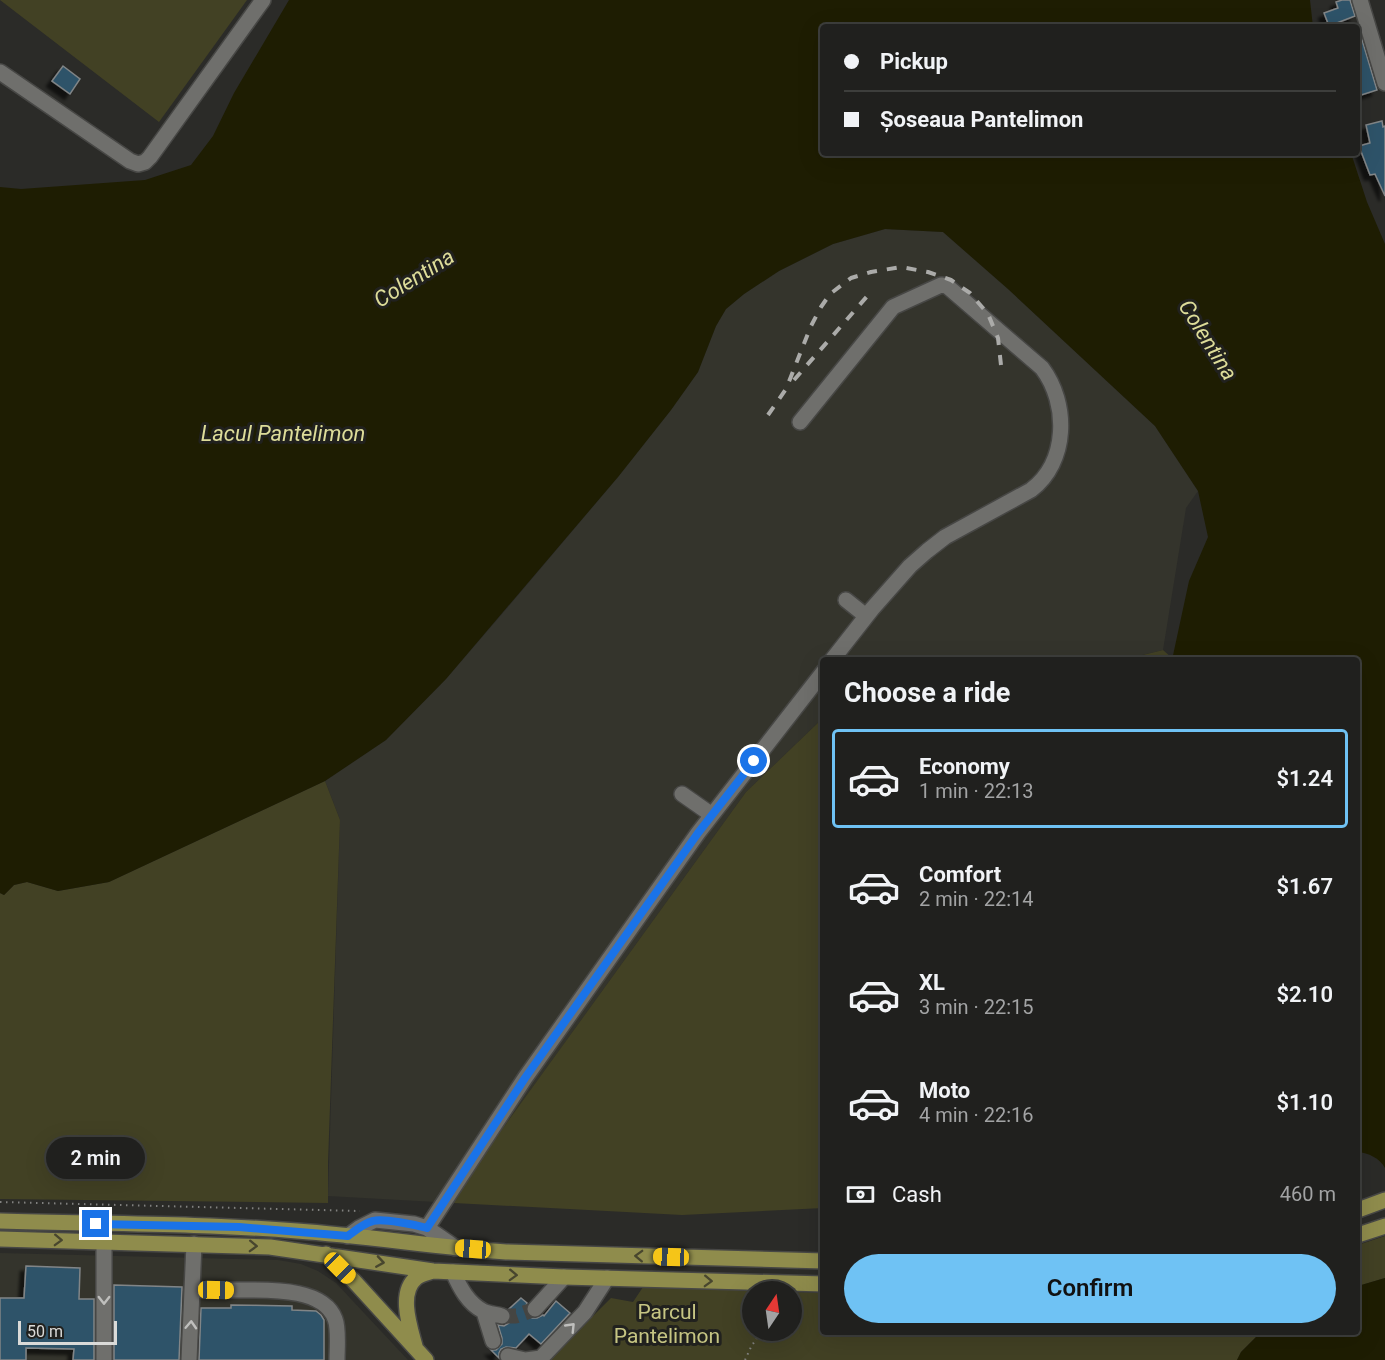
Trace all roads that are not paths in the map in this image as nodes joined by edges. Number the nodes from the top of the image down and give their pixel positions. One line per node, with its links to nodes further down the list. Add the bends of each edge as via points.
1 (263, 0): 3 (street, via 150,157 138,164)
2 (1360, 0): 4 (street)
3 (0, 72)
4 (1385, 83)
5 (800, 422): 7 (street, via 893,307 941,285 947,286 1042,368 1055,395 1061,430 1049,471 1031,490 927,551)
6 (846, 600): 7 (street)
7 (866, 616): 8 (street)
8 (834, 657)
9 (820, 676): 11 (street)
10 (682, 794): 11 (street)
11 (712, 815): 16 (street, via 525,1078)
12 (1385, 1200): 13 (main road)
13 (1360, 1209)
14 (0, 1221): 17 (main road)
15 (1385, 1226): 18 (main road)
16 (427, 1228): 19 (street, via 375,1220); 23 (street)
17 (298, 1231): 19 (main road); 24 (main road)
18 (1360, 1234)
19 (348, 1236): 23 (main road); 24 (main road)
20 (0, 1239): 21 (main road, one-way to 21)
21 (104, 1241): 22 (main road); 38 (street, one-way to 38)
22 (194, 1244): 24 (main road, one-way to 24); 31 (street)
23 (456, 1248): 25 (main road, one-way to 23)
24 (327, 1254): 26 (main road, one-way to 26); 36 (main road)
25 (820, 1261)
26 (433, 1271): 27 (main road); 36 (main road, via 416,1279 408,1290 408,1320)
27 (453, 1272): 28 (main road, one-way to 28); 33 (street, via 467,1298)
28 (564, 1277): 29 (main road); 32 (street)
29 (607, 1278): 30 (main road, one-way to 30); 41 (street, one-way to 29, via 541,1358 585,1312)
30 (820, 1284)
31 (192, 1290): 39 (street, one-way to 31); 40 (street, via 291,1292 316,1299 325,1304 336,1320)
32 (535, 1309)
33 (484, 1312): 34 (street); 35 (street)
34 (502, 1316)
35 (493, 1341)
36 (421, 1354)
37 (508, 1356): 41 (street)
38 (104, 1360)
39 (189, 1360)
40 (337, 1360)
41 (526, 1360)

